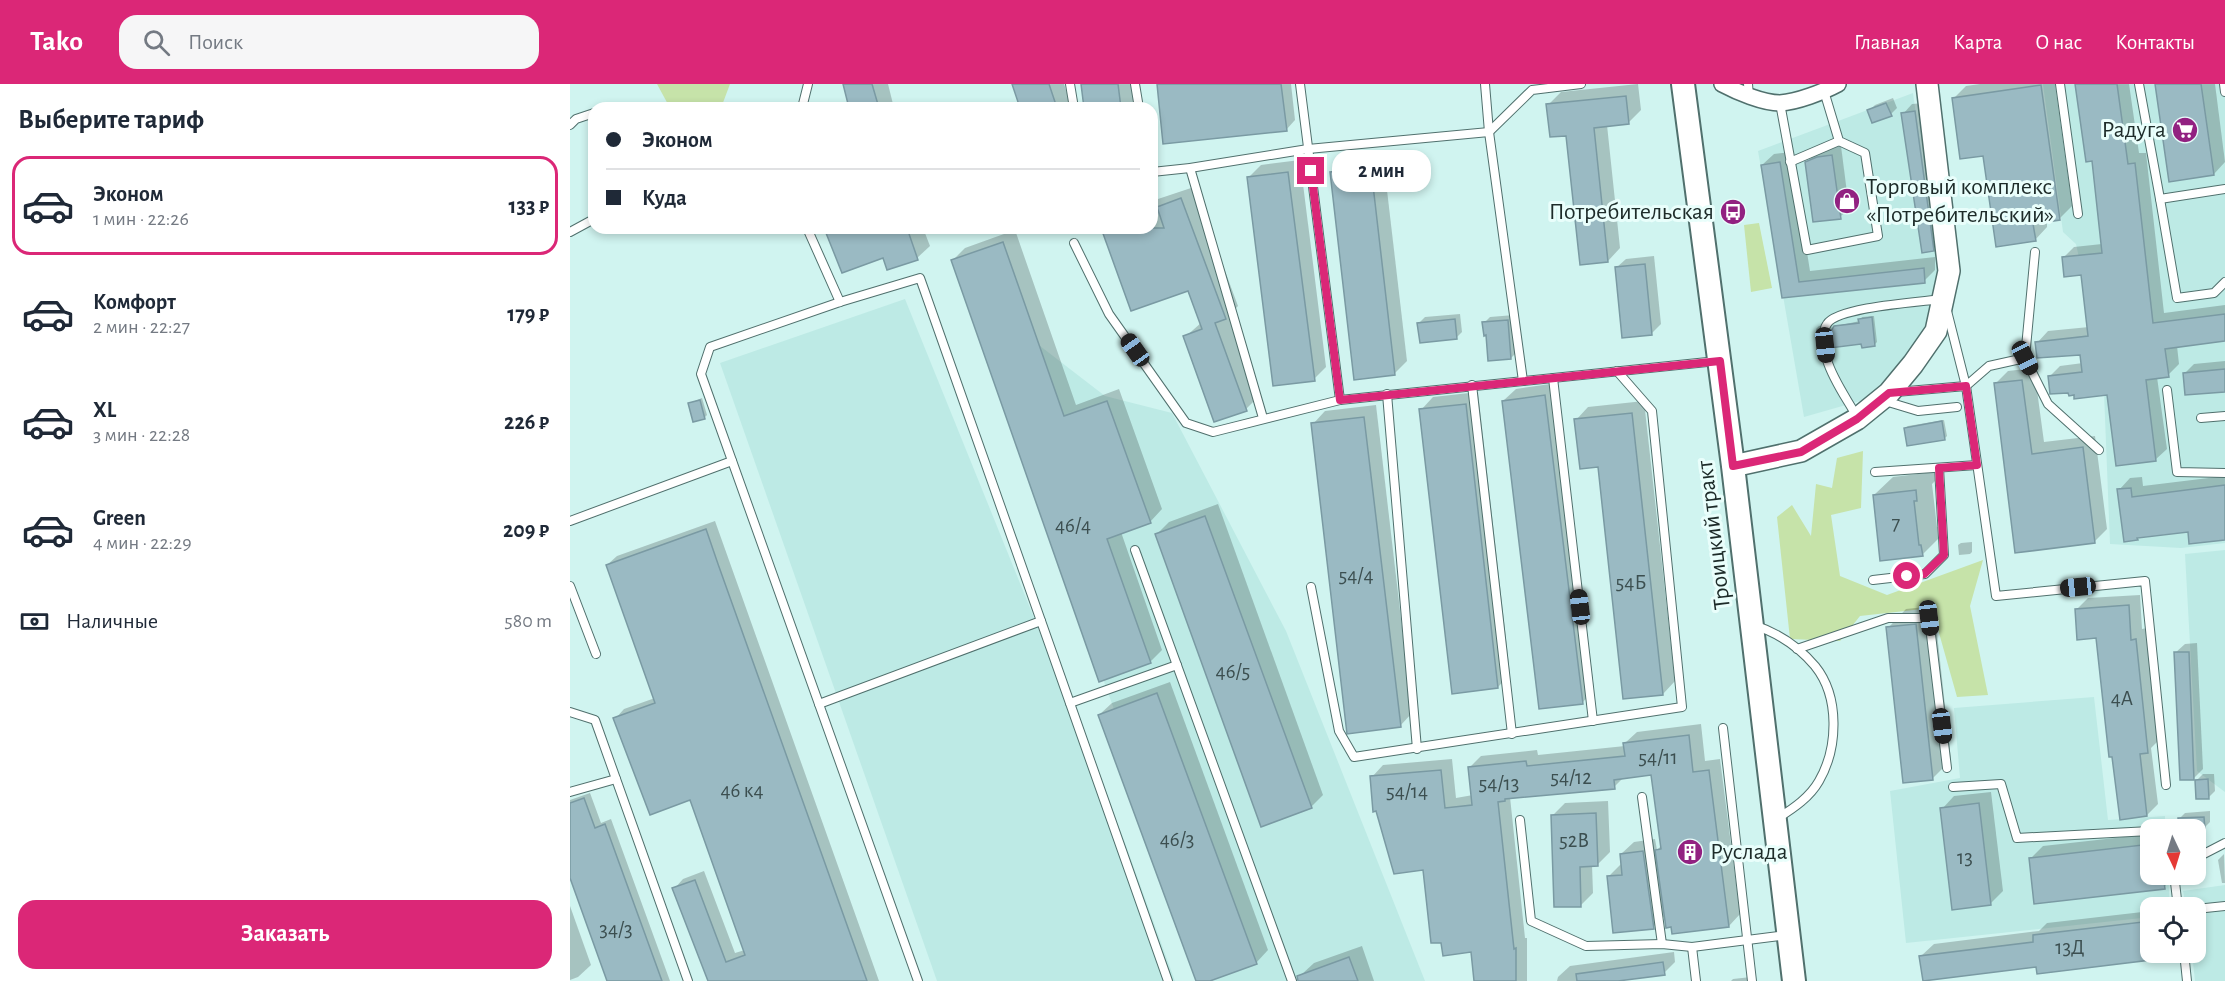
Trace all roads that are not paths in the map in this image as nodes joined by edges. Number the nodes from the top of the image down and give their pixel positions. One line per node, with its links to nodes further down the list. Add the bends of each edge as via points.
1 (808, 84): 17 (lane)
2 (1070, 84): 18 (lane)
3 (1135, 84): 19 (lane)
4 (1300, 84): 25 (lane)
5 (1485, 84): 23 (lane)
6 (1581, 84): 23 (lane, via 1533,90)
7 (1683, 84): 41 (main road, Троицкий тракт)
8 (1722, 84): 14 (street)
9 (1838, 84): 15 (street)
10 (1926, 84): 38 (street, via 1948,255)
11 (2060, 84): 31 (lane)
12 (2139, 84): 30 (lane)
13 (2224, 84): 16 (lane)
14 (1749, 90): 20 (street)
15 (1824, 91): 20 (street); 24 (lane)
16 (2225, 92)
17 (804, 102)
18 (1073, 102)
19 (1138, 102)
20 (1780, 103): 26 (lane)
21 (588, 115): 22 (lane)
22 (570, 125)
23 (1489, 132): 25 (lane); 44 (lane)
24 (1839, 141): 26 (lane); 26 (lane, via 1865,153 1878,236 1807,250)
25 (1308, 149): 27 (lane); 50 (lane)
26 (1790, 162)
27 (1190, 168): 28 (lane); 53 (lane)
28 (1158, 171)
29 (2225, 189): 30 (lane)
30 (2160, 199): 37 (lane, via 2177,298 2214,293)
31 (2078, 214)
32 (588, 222): 33 (lane)
33 (570, 232)
34 (810, 234): 39 (lane)
35 (1074, 243): 53 (lane, via 1109,314 1186,423 1213,432)
36 (2035, 252): 40 (lane)
37 (2225, 282)
38 (1944, 298): 46 (lane); 49 (street, via 1936,332); 55 (lane, via 1849,311 1827,322 1827,359)
39 (840, 302): 57 (lane, via 710,347 701,374); 68 (lane, via 920,278)
40 (2025, 358): 46 (lane, via 1989,366); 56 (lane, via 2048,404)
41 (1720, 361): 42 (lane); 59 (main road, Троицкий тракт)
42 (1617, 371): 43 (lane); 76 (lane, via 1652,411 1682,707)
43 (1553, 378): 44 (lane); 76 (lane)
44 (1523, 381): 45 (lane)
45 (1472, 385): 48 (lane); 78 (lane)
46 (1966, 386): 49 (lane); 58 (lane)
47 (2167, 390): 62 (lane, via 2178,472)
48 (1387, 394): 50 (lane); 79 (lane)
49 (1885, 396): 51 (lane, via 1918,411); 55 (street)
50 (1340, 400): 53 (lane)
51 (1957, 407)
52 (2225, 416): 54 (lane)
53 (1263, 418)
54 (2201, 418)
55 (1857, 419): 59 (street, via 1801,452)
56 (2098, 450)
57 (732, 461): 63 (lane); 74 (lane)
58 (1977, 465): 60 (lane); 82 (lane, via 1996,596 2145,581)
59 (1733, 466): 69 (main road, Троицкий тракт)
60 (1939, 468): 61 (lane); 65 (lane, via 1944,555 1924,574)
61 (1875, 472)
62 (2225, 473)
63 (571, 520)
64 (1135, 550): 72 (lane)
65 (1873, 580)
66 (570, 586): 71 (lane)
67 (1311, 587): 79 (lane, via 1339,731 1354,757)
68 (1041, 621): 73 (lane); 74 (lane)
69 (1752, 624): 70 (lane, via 1778,634); 87 (main road, Троицкий тракт)
70 (1797, 649): 80 (lane, via 1888,618 1929,618); 87 (lane, via 1816,667 1828,692 1834,717 1831,753 1819,782 1799,805)
71 (596, 654)
72 (1177, 665): 73 (lane); 101 (lane)
73 (1070, 703): 100 (lane)
74 (819, 704): 99 (lane)
75 (570, 712): 81 (lane, via 595,720)
76 (1593, 721): 78 (lane)
77 (1723, 728): 94 (lane)
78 (1512, 734): 79 (lane)
79 (1417, 749)
80 (1947, 768)
81 (616, 779): 84 (lane); 98 (lane)
82 (2166, 785)
83 (1953, 787): 88 (lane, via 2001,784 2018,838)
84 (570, 792)
85 (1642, 797): 95 (lane)
86 (1520, 820): 95 (lane, via 1531,921 1586,946)
87 (1774, 820): 93 (main road, Троицкий тракт)
88 (2140, 832)
89 (2225, 843): 90 (lane)
90 (2206, 853)
91 (2225, 906): 92 (lane)
92 (2206, 908)
93 (1788, 935): 94 (lane); 104 (main road, Троицкий тракт)
94 (1748, 940): 96 (lane); 103 (lane)
95 (1662, 944): 96 (lane)
96 (1692, 946): 102 (lane)
97 (2185, 963): 105 (lane)
98 (688, 981)
99 (918, 981)
100 (1168, 981)
101 (1292, 981)
102 (1696, 981)
103 (1752, 981)
104 (1794, 981)
105 (2187, 981)

